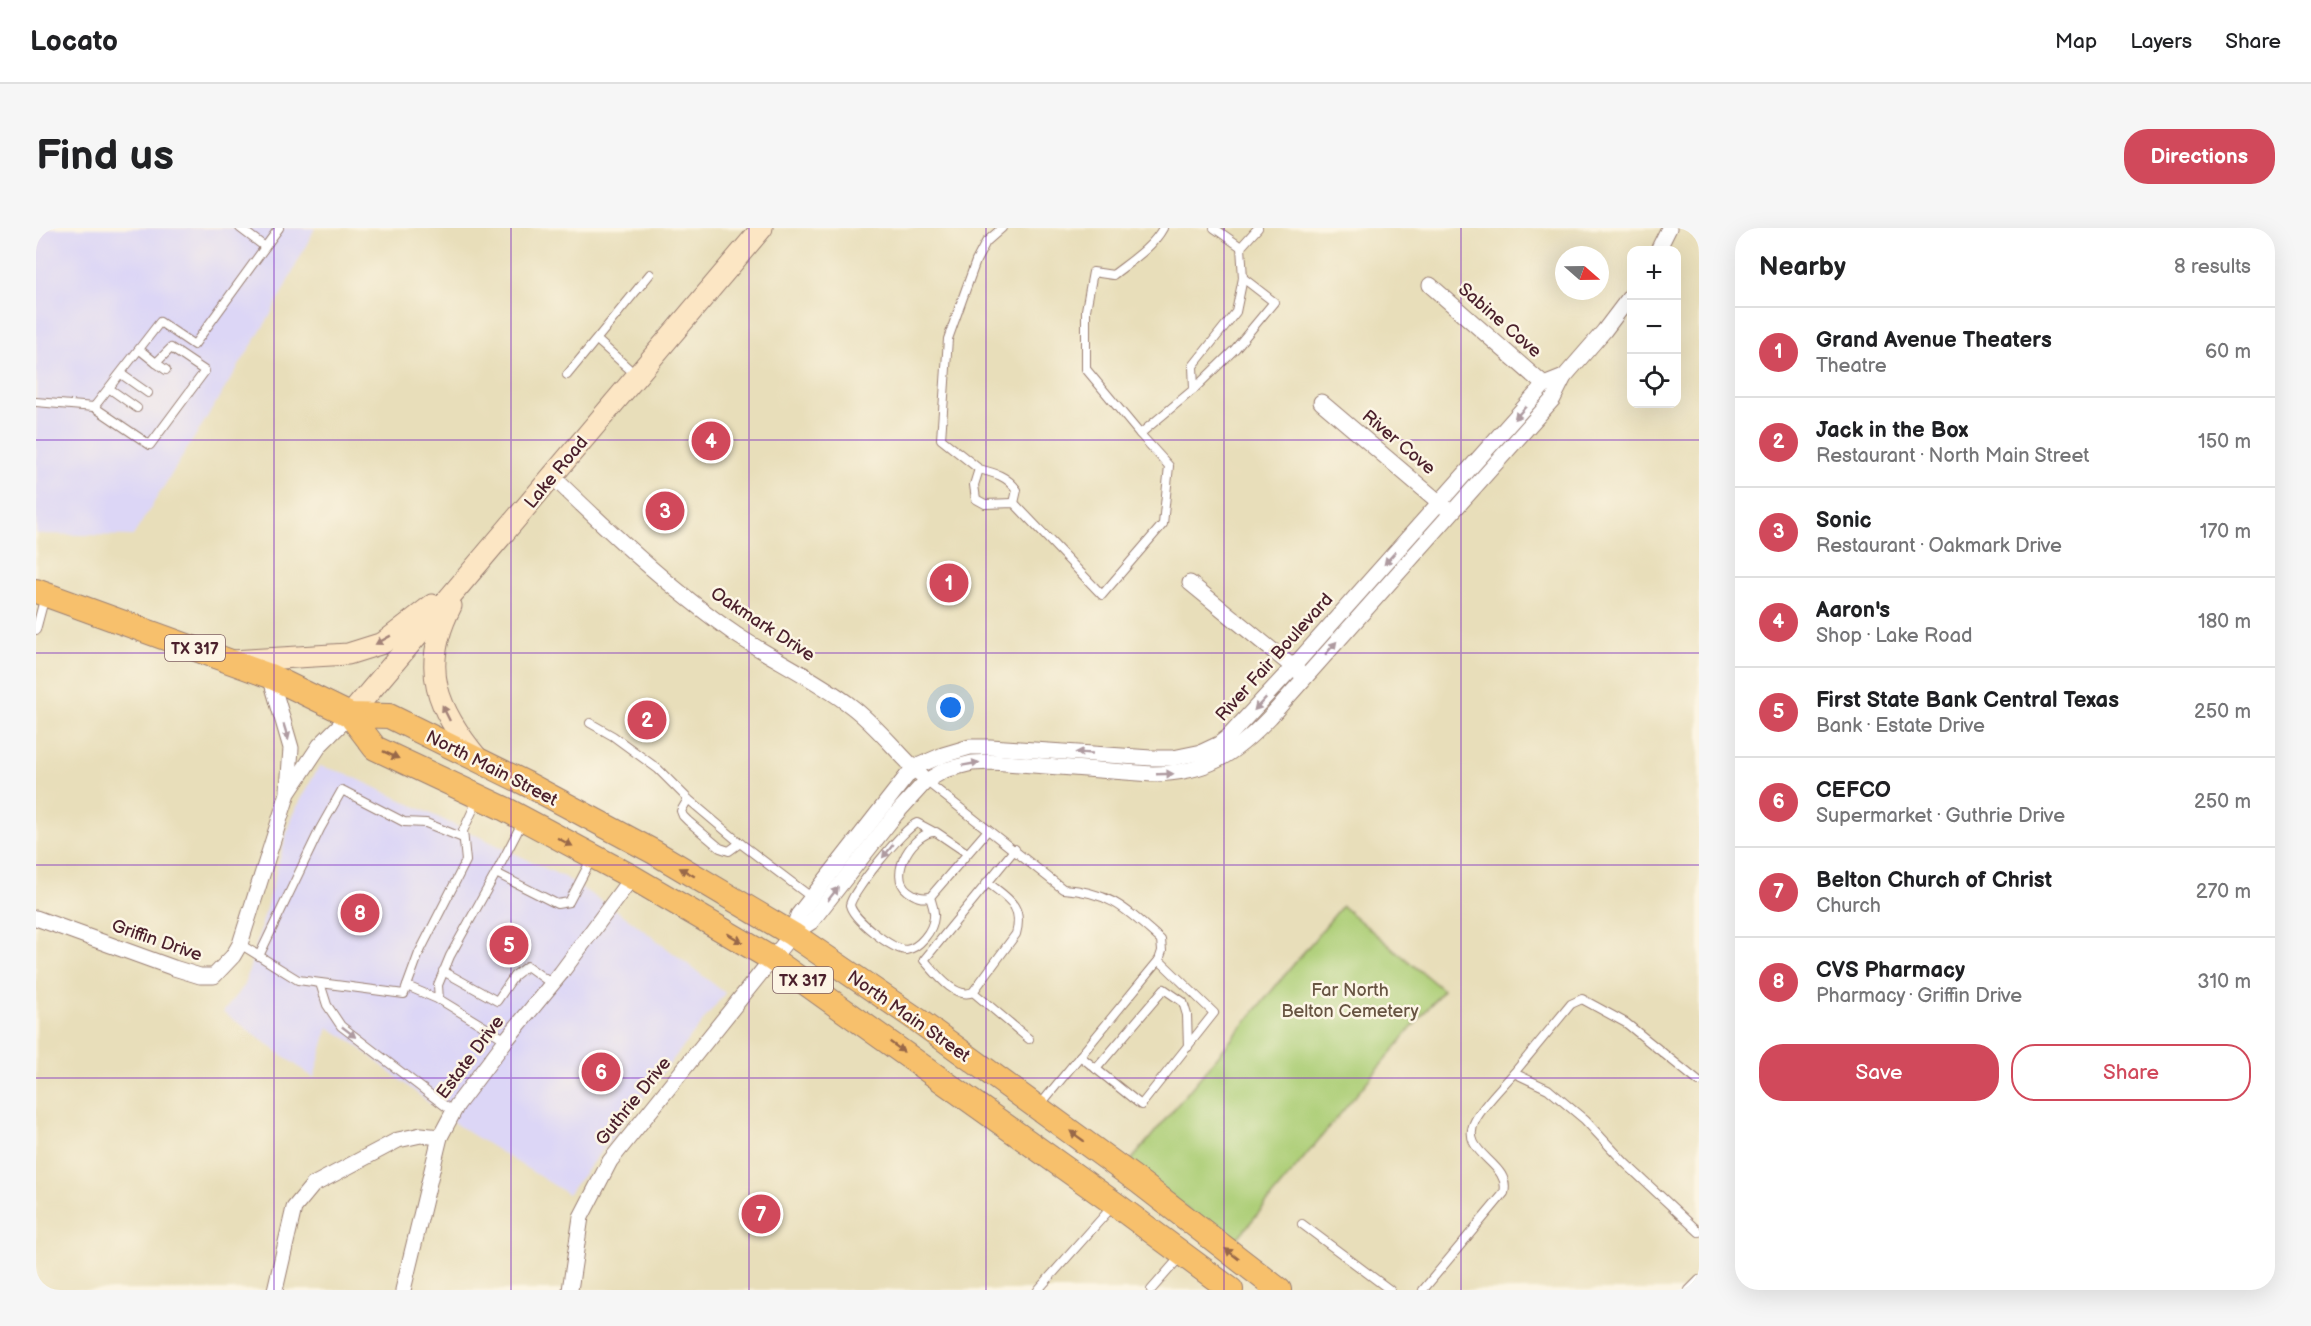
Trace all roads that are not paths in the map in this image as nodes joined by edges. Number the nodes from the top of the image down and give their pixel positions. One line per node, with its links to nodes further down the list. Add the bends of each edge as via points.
1 (240, 228): 10 (lane)
2 (279, 228): 10 (lane)
3 (762, 228): 22 (main road, Lake Road)
4 (1002, 228): 33 (lane, via 986,242 976,261 948,339 940,440)
5 (1163, 228): 32 (lane, via 1141,254 1113,275 1093,272 1086,310 1086,369)
6 (1214, 228): 11 (lane)
7 (1258, 228): 11 (lane)
8 (1669, 228): 9 (street)
9 (1660, 246)
10 (265, 247): 17 (lane, via 194,345 160,322)
11 (1241, 247): 13 (lane)
12 (650, 274): 16 (lane)
13 (1243, 278): 26 (lane, via 1236,312 1194,366); 26 (lane, via 1274,302 1235,349)
14 (1430, 285): 24 (street, Sabine Cove)
15 (1627, 300): 23 (street, River Fair Boulevard)
16 (597, 340): 21 (lane); 22 (lane)
17 (140, 350): 18 (lane); 20 (lane)
18 (156, 363): 19 (lane); 30 (lane, via 171,348 205,371 172,410 150,445)
19 (166, 370)
20 (121, 374): 25 (lane); 27 (lane)
21 (567, 375)
22 (637, 376): 34 (main road, Lake Road)
23 (1564, 377): 24 (street, River Fair Boulevard); 36 (street, River Fair Boulevard, via 1553,399)
24 (1544, 385): 36 (street, River Fair Boulevard, one-way to 36)
25 (110, 389): 30 (lane); 31 (lane)
26 (1194, 389): 32 (lane)
27 (148, 393)
28 (36, 402): 30 (lane)
29 (1321, 402): 36 (street, River Cove)
30 (94, 407)
31 (137, 408)
32 (1140, 434): 35 (lane, via 1169,466 1163,524 1102,595)
33 (979, 469): 35 (lane, via 999,473 1011,482 1017,490); 35 (lane, via 974,486 976,499 985,504)
34 (552, 476): 37 (main road, Lake Road); 49 (street, Oakmark Drive, via 699,607 735,634 853,707)
35 (1014, 503)
36 (1445, 507): 42 (street, River Fair Boulevard, one-way to 42); 44 (street, River Fair Boulevard, one-way to 36)
37 (464, 581): 41 (main road, one-way to 41, via 382,643 348,654); 45 (main road, Lake Road); 48 (main road, one-way to 37, via 449,720 435,676 436,647 443,622)
38 (1190, 583): 42 (street)
39 (41, 593): 40 (lane); 41 (main road, North Main Street / TX 317)
40 (36, 630)
41 (232, 661): 43 (main road, North Main Street / TX 317)
42 (1293, 667): 44 (street); 47 (street, River Fair Boulevard, one-way to 47)
43 (270, 676): 45 (main road, North Main Street / TX 317); 51 (street, Griffin Drive, one-way to 51, via 291,748)
44 (1306, 677): 47 (street, River Fair Boulevard, via 1256,732 1221,759)
45 (350, 715): 48 (main road, North Main Street / TX 317, via 389,716); 51 (street, Griffin Drive, via 320,745); 52 (main road, North Main Street / TX 317, one-way to 52, via 375,748)
46 (590, 723): 53 (lane, via 658,769)
47 (1203, 759): 49 (street, River Fair Boulevard, one-way to 49, via 970,747); 50 (street, River Fair Boulevard, one-way to 47, via 945,770 982,762 1152,774 1174,773)
48 (480, 761): 68 (main road, North Main Street / TX 317, one-way to 48, via 654,852)
49 (913, 768): 50 (street, Oakmark Drive); 65 (street, River Fair Boulevard)
50 (926, 781): 55 (lane); 68 (street, River Fair Boulevard, one-way to 50, via 812,922)
51 (288, 793): 69 (street, Griffin Drive)
52 (479, 796): 54 (main road, North Main Street / TX 317); 57 (lane, via 462,831)
53 (688, 799): 58 (lane); 58 (lane, via 681,811 688,821 720,848 729,851)
54 (524, 819): 61 (main road, North Main Street / TX 317, one-way to 61); 62 (lane)
55 (988, 830): 59 (lane); 60 (lane)
56 (932, 831): 60 (lane); 66 (lane, via 916,841 898,876 904,888 914,895); 66 (lane, one-way to 66, via 917,823 904,831 855,892 850,905 855,916 890,944 906,950 917,946 933,924)
57 (463, 838): 70 (lane, via 426,822 404,822 342,790); 76 (lane, via 466,861 418,953)
58 (740, 843): 65 (lane)
59 (1015, 849): 64 (lane); 72 (lane, via 1063,889 1087,891 1130,912 1161,940)
60 (967, 853): 66 (lane)
61 (593, 857): 62 (lane, via 569,902 557,904); 63 (main road, North Main Street / TX 317)
62 (496, 873): 73 (lane)
63 (632, 878): 71 (main road, North Main Street / TX 317, one-way to 71); 75 (street, Estate Drive)
64 (987, 882): 77 (lane, via 1012,902 1019,921 1016,934); 77 (lane, via 924,960 943,981 961,993)
65 (811, 897): 68 (street, River Fair Boulevard, via 798,915)
66 (930, 897)
67 (36, 918): 69 (street, Griffin Drive, via 200,976 214,976)
68 (792, 934): 71 (street, River Fair Boulevard); 86 (main road, North Main Street / TX 317)
69 (240, 944): 70 (lane)
70 (259, 956): 74 (lane, via 298,980)
71 (772, 959): 89 (main road, North Main Street / TX 317, one-way to 89); 97 (street, Guthrie Drive, via 610,1161 581,1217)
72 (1159, 960): 81 (lane, via 1214,1013); 82 (lane)
73 (443, 971): 75 (lane, via 497,1001 514,976 527,966); 78 (lane, via 438,985)
74 (320, 983): 76 (lane, via 404,994); 87 (lane, one-way to 87, via 327,1005 341,1026)
75 (552, 984): 80 (street, Estate Drive)
76 (407, 986): 78 (lane)
77 (973, 992): 79 (lane)
78 (439, 1000): 80 (lane)
79 (1029, 1039)
80 (506, 1040): 87 (street, Estate Drive)
81 (1188, 1047): 83 (lane, via 1141,1105); 83 (lane, via 1183,1002 1164,988)
82 (1080, 1056): 83 (lane); 86 (lane)
83 (1096, 1069)
84 (1514, 1073): 85 (lane, via 1571,1004 1582,999 1626,1023); 91 (lane, via 1548,1089 1570,1107); 104 (lane, via 1475,1120 1471,1131 1477,1149 1503,1176 1507,1184 1504,1193)
85 (1699, 1082)
86 (1038, 1108): 102 (main road, North Main Street / TX 317, one-way to 86)
87 (453, 1112): 88 (street, Estate Drive)
88 (440, 1137): 95 (street, via 422,1135 398,1140 313,1185 294,1208); 96 (street, Estate Drive)
89 (1115, 1204): 92 (main road, North Main Street / TX 317); 98 (lane)
90 (1302, 1224): 103 (lane)
91 (1699, 1232)
92 (1183, 1253): 94 (lane); 101 (main road, North Main Street / TX 317)
93 (1699, 1281): 105 (lane)
94 (1157, 1283): 99 (lane); 100 (lane)
95 (275, 1290)
96 (403, 1290)
97 (570, 1290)
98 (1038, 1290)
99 (1151, 1290)
100 (1163, 1290)
101 (1231, 1290)
102 (1279, 1290)
103 (1390, 1290)
104 (1423, 1290)
105 (1689, 1290)

